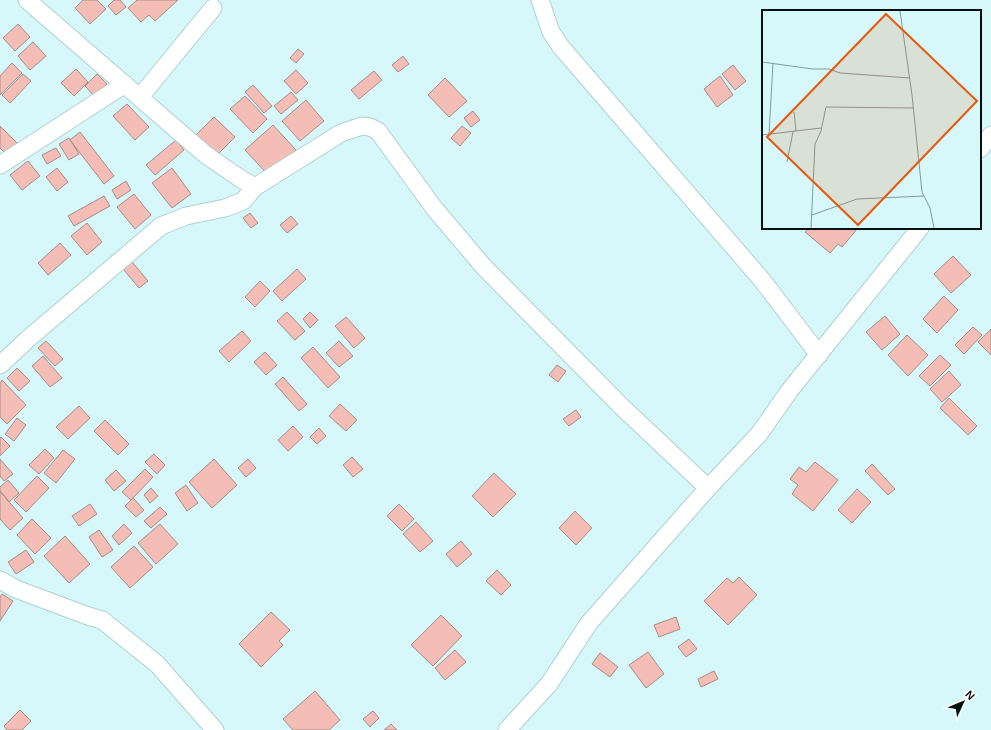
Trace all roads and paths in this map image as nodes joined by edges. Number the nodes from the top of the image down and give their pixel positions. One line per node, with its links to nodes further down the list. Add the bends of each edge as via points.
1 (27, 0): 4 (street)
2 (540, 0): 11 (street, via 551,32 562,47 762,280)
3 (213, 8): 5 (street)
4 (125, 84): 5 (street); 8 (street)
5 (140, 97): 9 (street, via 206,155)
6 (991, 135): 7 (street)
7 (981, 149)
8 (0, 165)
9 (255, 187): 12 (street, via 243,201 225,208 186,216 161,226); 13 (street, via 341,133 362,126 378,131 434,208 483,266 621,406)
10 (919, 229): 11 (street)
11 (819, 355): 13 (street, via 759,434)
12 (0, 365)
13 (708, 488): 16 (street, via 589,623 549,684)
14 (0, 580): 15 (street, via 16,589 102,620 157,664)
15 (215, 730)
16 (507, 730)

